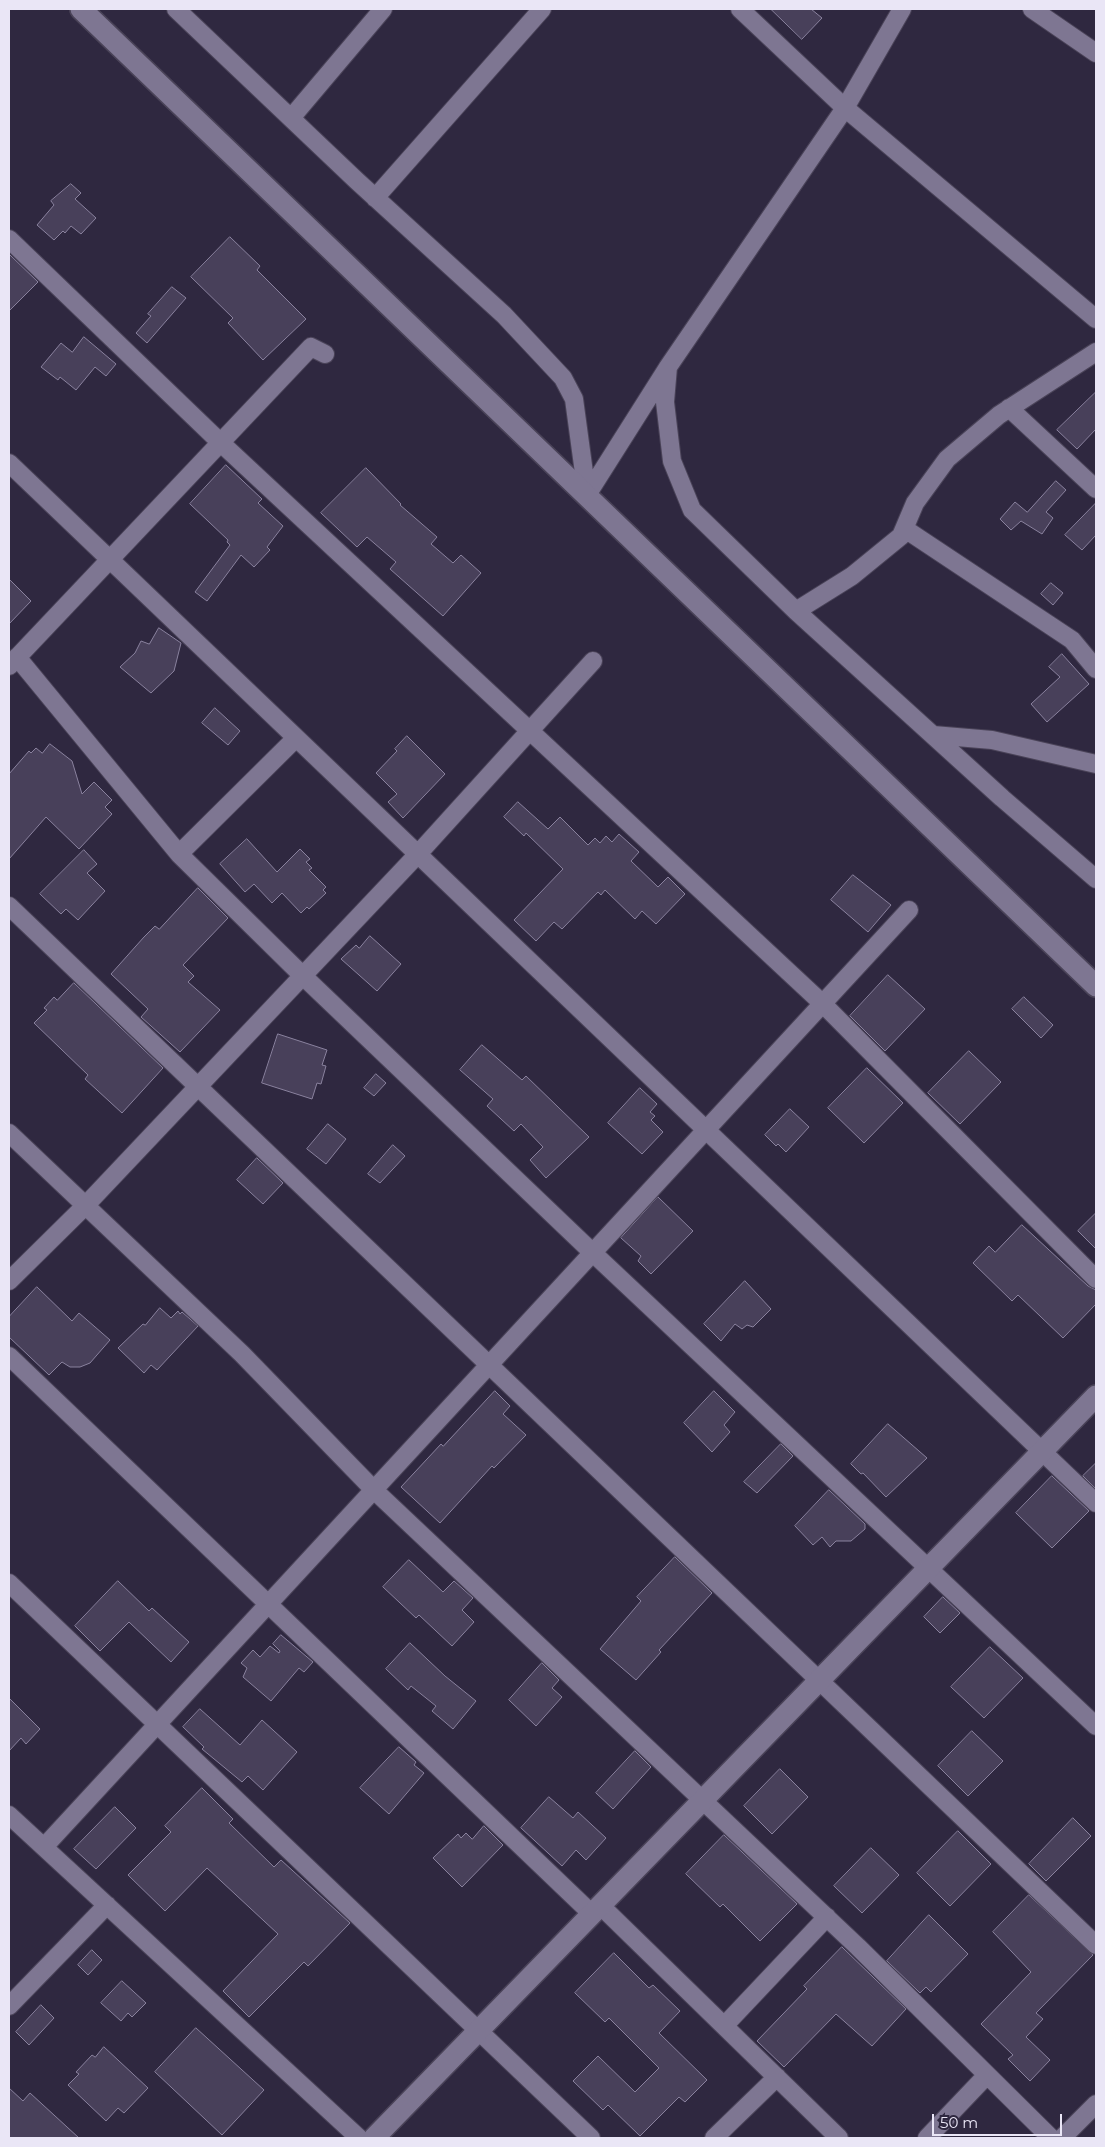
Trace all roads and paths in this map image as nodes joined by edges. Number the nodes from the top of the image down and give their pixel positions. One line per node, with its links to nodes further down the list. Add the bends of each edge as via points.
1 (81, 9): 21 (street)
2 (176, 9): 10 (street)
3 (383, 9): 10 (street)
4 (542, 9): 11 (street)
5 (740, 9): 9 (street)
6 (902, 9): 9 (street)
7 (1032, 9): 8 (street)
8 (1096, 54)
9 (845, 108): 13 (street); 16 (street)
10 (291, 118): 11 (street)
11 (375, 198): 21 (street, via 504,315 563,378 574,399)
12 (9, 239): 18 (street)
13 (1096, 319)
14 (1096, 352): 17 (street)
15 (324, 354): 18 (street, via 311,347)
16 (668, 367): 21 (street); 24 (street, via 665,402 672,461 692,510)
17 (1009, 408): 20 (street); 22 (street, via 946,459 915,503)
18 (221, 443): 23 (street); 28 (street)
19 (9, 463): 23 (street)
20 (1096, 489)
21 (587, 495): 38 (street)
22 (905, 529): 24 (street, via 901,536 852,576); 27 (street, via 1072,640)
23 (110, 560): 26 (street); 30 (street)
24 (796, 611): 29 (street)
25 (593, 661): 28 (street)
26 (13, 662): 32 (street)
27 (1096, 669)
28 (530, 731): 33 (street); 39 (street)
29 (932, 735): 31 (street, via 992,740); 34 (street)
30 (296, 738): 32 (street); 33 (street)
31 (1096, 764)
32 (179, 854): 37 (street)
33 (418, 854): 37 (street); 41 (street)
34 (1096, 879)
35 (9, 906): 40 (street)
36 (909, 910): 39 (street)
37 (303, 976): 40 (street); 44 (street)
38 (1096, 986)
39 (823, 1004): 41 (street); 45 (street)
40 (198, 1087): 43 (street); 48 (street)
41 (706, 1130): 44 (street); 50 (street)
42 (9, 1133): 43 (street)
43 (85, 1206): 46 (street); 51 (street, via 242,1354)
44 (593, 1253): 48 (street); 53 (street)
45 (1096, 1279)
46 (9, 1281)
47 (9, 1356): 55 (street)
48 (489, 1365): 51 (street); 56 (street)
49 (1096, 1396): 50 (street)
50 (1042, 1452): 52 (street); 53 (street)
51 (374, 1490): 55 (street); 59 (street)
52 (1096, 1503)
53 (929, 1568): 56 (street); 58 (street)
54 (9, 1583): 57 (street)
55 (268, 1604): 57 (street); 63 (street)
56 (819, 1681): 59 (street); 65 (street)
57 (157, 1725): 61 (street); 68 (street)
58 (1096, 1726)
59 (702, 1800): 63 (street); 64 (street)
60 (9, 1815): 61 (street)
61 (44, 1847): 62 (street)
62 (107, 1905): 66 (street); 72 (street)
63 (596, 1910): 67 (street); 68 (street)
64 (827, 1917): 67 (street); 69 (street)
65 (1096, 1945)
66 (9, 2006)
67 (724, 2026): 70 (street)
68 (478, 2031): 73 (street); 74 (street)
69 (987, 2075): 77 (street); 78 (street)
70 (777, 2077): 75 (street); 76 (street)
71 (1096, 2104): 79 (street)
72 (359, 2138)
73 (374, 2138)
74 (591, 2138)
75 (714, 2138)
76 (839, 2138)
77 (927, 2138)
78 (1051, 2138)
79 (1062, 2138)

